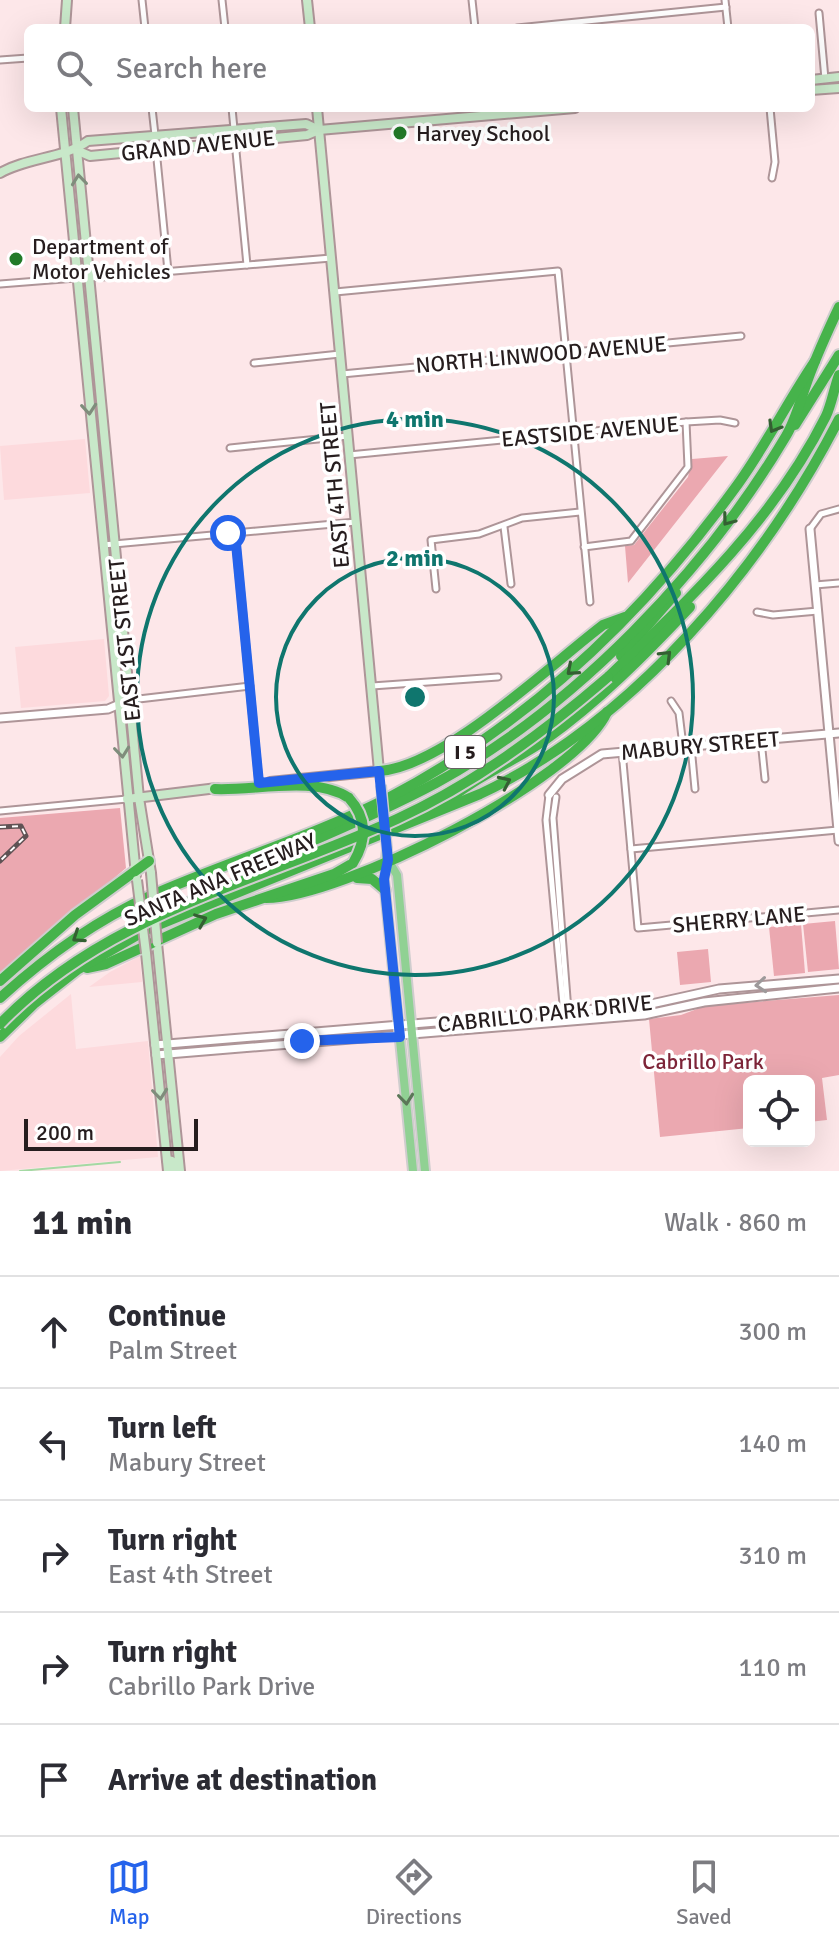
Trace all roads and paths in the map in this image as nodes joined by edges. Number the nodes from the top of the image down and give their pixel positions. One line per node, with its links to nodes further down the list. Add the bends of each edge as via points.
1 (67, 0): 8 (main road)
2 (142, 0): 9 (street)
3 (222, 0): 10 (street)
4 (307, 0): 11 (main road)
5 (472, 0): 12 (street)
6 (725, 4): 13 (street); 14 (street)
7 (819, 13): 18 (street)
8 (65, 24)
9 (145, 24)
10 (225, 24)
11 (310, 24)
12 (475, 24)
13 (552, 24)
14 (728, 24)
15 (24, 58): 16 (street)
16 (0, 60)
17 (839, 77): 18 (main road)
18 (825, 79): 19 (main road)
19 (815, 80)
20 (839, 88): 21 (main road)
21 (815, 90)
22 (61, 112): 35 (main road, EAST 1ST STREET)
23 (73, 112): 34 (main road, EAST 1ST STREET)
24 (152, 112): 31 (street)
25 (232, 112): 29 (street)
26 (317, 112): 30 (main road, EAST 4TH STREET)
27 (770, 112): 37 (street)
28 (483, 113): 30 (main road, GRAND AVENUE)
29 (234, 129): 30 (main road, GRAND AVENUE, via 306,124); 31 (main road, GRAND AVENUE)
30 (319, 130): 32 (main road, GRAND AVENUE); 38 (main road, EAST 4TH STREET)
31 (155, 135): 34 (main road, GRAND AVENUE, via 88,141)
32 (235, 140): 33 (main road, GRAND AVENUE); 39 (street)
33 (156, 148): 34 (main road, GRAND AVENUE, via 90,156); 40 (street)
34 (76, 150): 35 (main road, GRAND AVENUE); 42 (main road, EAST 1ST STREET, one-way to 34)
35 (64, 151): 36 (main road, GRAND AVENUE); 41 (main road, EAST 1ST STREET)
36 (0, 173)
37 (772, 178)
38 (331, 258): 39 (street); 44 (main road, EAST 4TH STREET)
39 (247, 265): 40 (street)
40 (168, 271): 42 (street)
41 (76, 278): 43 (street); 46 (main road, via 85,286); 72 (main road, EAST 1ST STREET, one-way to 72)
42 (89, 278): 46 (main road, EAST 1ST STREET)
43 (0, 284)
44 (335, 292): 48 (street, via 558,271); 49 (main road, EAST 4TH STREET)
45 (839, 307): 51 (highway, SANTA ANA FREEWAY / I 5)
46 (94, 329): 71 (main road, EAST 1ST STREET)
47 (741, 336): 48 (street, NORTH LINWOOD AVENUE)
48 (566, 352): 53 (street, NORTH LINWOOD AVENUE); 60 (street)
49 (340, 354): 52 (street); 53 (main road, EAST 4TH STREET)
50 (839, 355): 61 (highway)
51 (815, 361): 61 (highway, SANTA ANA FREEWAY / I 5); 83 (highway, SANTA ANA FREEWAY / I 5, one-way to 83, via 739,483)
52 (254, 363)
53 (342, 374): 62 (main road, EAST 4TH STREET)
54 (839, 375): 56 (highway)
55 (839, 390): 56 (highway, I 5)
56 (827, 414): 75 (highway, I 5, via 777,494)
57 (839, 419): 91 (highway, SANTA ANA FREEWAY / I 5, one-way to 57, via 683,639 742,571 792,502)
58 (686, 422): 59 (street, EASTSIDE AVENUE); 60 (street, EASTSIDE AVENUE); 73 (street, via 688,467 631,541)
59 (735, 423)
60 (573, 433): 64 (street, EASTSIDE AVENUE); 66 (street)
61 (788, 433): 74 (highway, SANTA ANA FREEWAY, one-way to 74)
62 (348, 436): 63 (street); 64 (main road, EAST 4TH STREET)
63 (230, 448)
64 (349, 455): 67 (main road, EAST 4TH STREET)
65 (839, 509): 69 (street, via 821,514)
66 (580, 512): 68 (street, via 522,518); 73 (street)
67 (356, 522): 70 (street); 87 (main road, EAST 4TH STREET)
68 (504, 527): 77 (street); 79 (street, via 431,540)
69 (810, 529): 78 (street)
70 (235, 533): 71 (street); 86 (street)
71 (114, 544): 72 (street); 88 (main road, EAST 1ST STREET)
72 (102, 546): 90 (main road, EAST 1ST STREET)
73 (584, 547): 80 (street)
74 (697, 561): 84 (highway); 110 (highway, SANTA ANA FREEWAY / I 5, via 572,686 499,744 348,826 298,847)
75 (721, 568): 84 (highway); 107 (highway, SANTA ANA FREEWAY / I 5, via 707,590 600,696 539,744)
76 (839, 583): 78 (street)
77 (511, 584)
78 (815, 585): 81 (street)
79 (436, 589)
80 (590, 602)
81 (818, 611): 82 (street); 94 (street)
82 (757, 612)
83 (628, 616): 98 (highway, via 603,625 492,713 427,756 407,767); 110 (highway, SANTA ANA FREEWAY / I 5, one-way to 110, via 544,694 451,761 389,797)
84 (606, 676): 129 (highway, bridge, via 514,748 439,792 132,920 46,975); 131 (highway, bridge, via 517,751 470,780 396,819 134,925 49,979)
85 (498, 677): 87 (street)
86 (250, 686): 88 (street); 100 (street)
87 (372, 686): 98 (main road, EAST 4TH STREET)
88 (129, 700): 90 (street); 104 (main road, EAST 1ST STREET)
89 (671, 701): 96 (street)
90 (118, 705): 92 (street); 105 (main road, EAST 1ST STREET, one-way to 105)
91 (609, 709): 107 (highway, SANTA ANA FREEWAY / I 5, one-way to 91, via 519,775); 112 (highway, via 600,728 529,787 488,813)
92 (0, 718)
93 (839, 733): 94 (street, MABURY STREET)
94 (830, 734): 95 (street, MABURY STREET); 108 (street)
95 (761, 740): 96 (street, MABURY STREET); 99 (street)
96 (687, 746): 97 (street, MABURY STREET); 102 (street)
97 (622, 750): 103 (street, MABURY STREET, via 589,759); 111 (street)
98 (379, 771): 100 (main road); 112 (main road, EAST 4TH STREET, bridge)
99 (765, 779)
100 (259, 783): 101 (main road)
101 (215, 789): 104 (main road); 117 (highway, bridge, via 317,785 349,798 364,824 362,846 353,863)
102 (695, 789)
103 (552, 796): 128 (street, via 546,820 563,1004)
104 (139, 798): 105 (main road); 113 (main road, EAST 1ST STREET)
105 (127, 799): 106 (street); 114 (main road, EAST 1ST STREET)
106 (0, 811)
107 (434, 812): 119 (highway, SANTA ANA FREEWAY / I 5, via 148,929)
108 (838, 830): 109 (street); 111 (street)
109 (839, 841)
110 (276, 847): 123 (highway, SANTA ANA FREEWAY / I 5, one-way to 123, via 134,904 68,944)
111 (631, 849): 118 (street, SHERRY LANE, via 638,928)
112 (387, 854): 115 (highway); 116 (main road, EAST 4TH STREET); 132 (main road, EAST 4TH STREET, via 397,875)
113 (149, 861): 114 (highway); 135 (main road, EAST 1ST STREET, bridge)
114 (136, 874): 121 (highway); 136 (main road, EAST 1ST STREET, bridge)
115 (351, 879): 116 (highway, via 372,879); 117 (highway, via 285,898)
116 (385, 890): 133 (main road, EAST 4TH STREET)
117 (266, 898): 119 (highway, one-way to 117, via 106,964 193,923)
118 (839, 910)
119 (77, 970): 134 (highway, SANTA ANA FREEWAY / I 5)
120 (839, 979): 122 (street, CABRILLO PARK DRIVE, one-way to 122)
121 (0, 981)
122 (735, 987): 126 (street); 128 (street, CABRILLO PARK DRIVE, via 651,1004)
123 (11, 988): 125 (highway, SANTA ANA FREEWAY / I 5); 127 (highway)
124 (839, 988): 126 (street, CABRILLO PARK DRIVE)
125 (0, 998)
126 (736, 998): 130 (street, CABRILLO PARK DRIVE, via 644,1015)
127 (0, 1007)
128 (568, 1012): 130 (street); 132 (street, CABRILLO PARK DRIVE)
129 (0, 1016)
130 (569, 1021): 132 (street, CABRILLO PARK DRIVE)
131 (0, 1024)
132 (411, 1031): 133 (street, CABRILLO PARK DRIVE); 142 (main road, EAST 4TH STREET)
133 (400, 1032): 135 (street, CABRILLO PARK DRIVE, via 309,1031); 137 (street, CABRILLO PARK DRIVE); 141 (main road, EAST 4TH STREET, one-way to 141)
134 (0, 1037)
135 (168, 1044): 136 (street, CABRILLO PARK DRIVE); 137 (main road, EAST 1ST STREET)
136 (156, 1050): 137 (street, CABRILLO PARK DRIVE); 138 (main road, EAST 1ST STREET, one-way to 138)
137 (169, 1054): 140 (main road, EAST 1ST STREET)
138 (167, 1160): 139 (main road, EAST 1ST STREET); 140 (main road)
139 (168, 1171)
140 (178, 1171)
141 (413, 1171)
142 (425, 1171)

